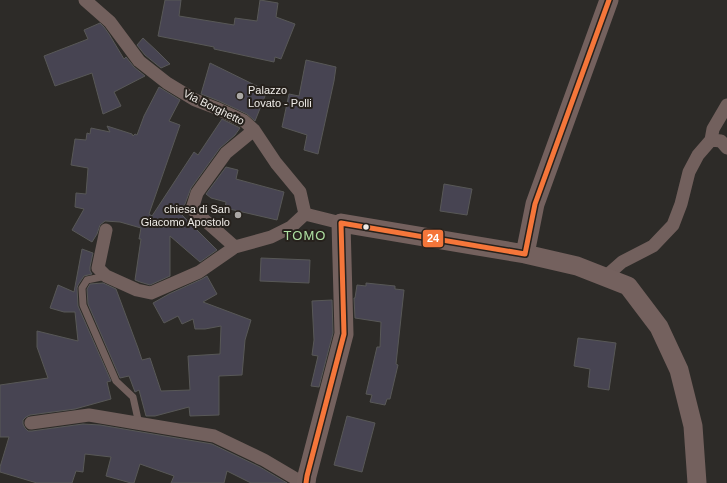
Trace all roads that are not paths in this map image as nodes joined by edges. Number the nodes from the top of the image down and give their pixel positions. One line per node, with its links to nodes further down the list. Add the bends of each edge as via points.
1 (85, 0): 4 (street, Via Borghetto, via 110,22 139,60 167,83 195,100 244,121)
2 (609, 0): 11 (street, via 535,204)
3 (727, 105): 5 (street, via 713,129)
4 (254, 130): 7 (street, Via Borghetto, via 300,192); 10 (street, via 226,153 198,193 192,209)
5 (711, 140): 6 (street, via 721,141); 13 (street, via 698,155 689,172 673,225 653,246 622,262)
6 (727, 148)
7 (305, 214): 8 (street); 10 (street, via 291,227 271,237)
8 (341, 223): 11 (street); 17 (street, via 344,334)
9 (106, 230): 12 (street, via 98,268)
10 (235, 248): 12 (street, via 199,272 151,294)
11 (525, 254): 13 (street, via 578,266)
12 (106, 276): 15 (lane, via 87,280 82,288 83,305 116,380 133,397)
13 (605, 277): 18 (street, via 628,286 659,327 679,370 693,426)
14 (31, 423): 15 (street, via 89,415)
15 (139, 424): 16 (street, via 214,436 264,460)
16 (303, 483)
17 (306, 483)
18 (698, 483)

